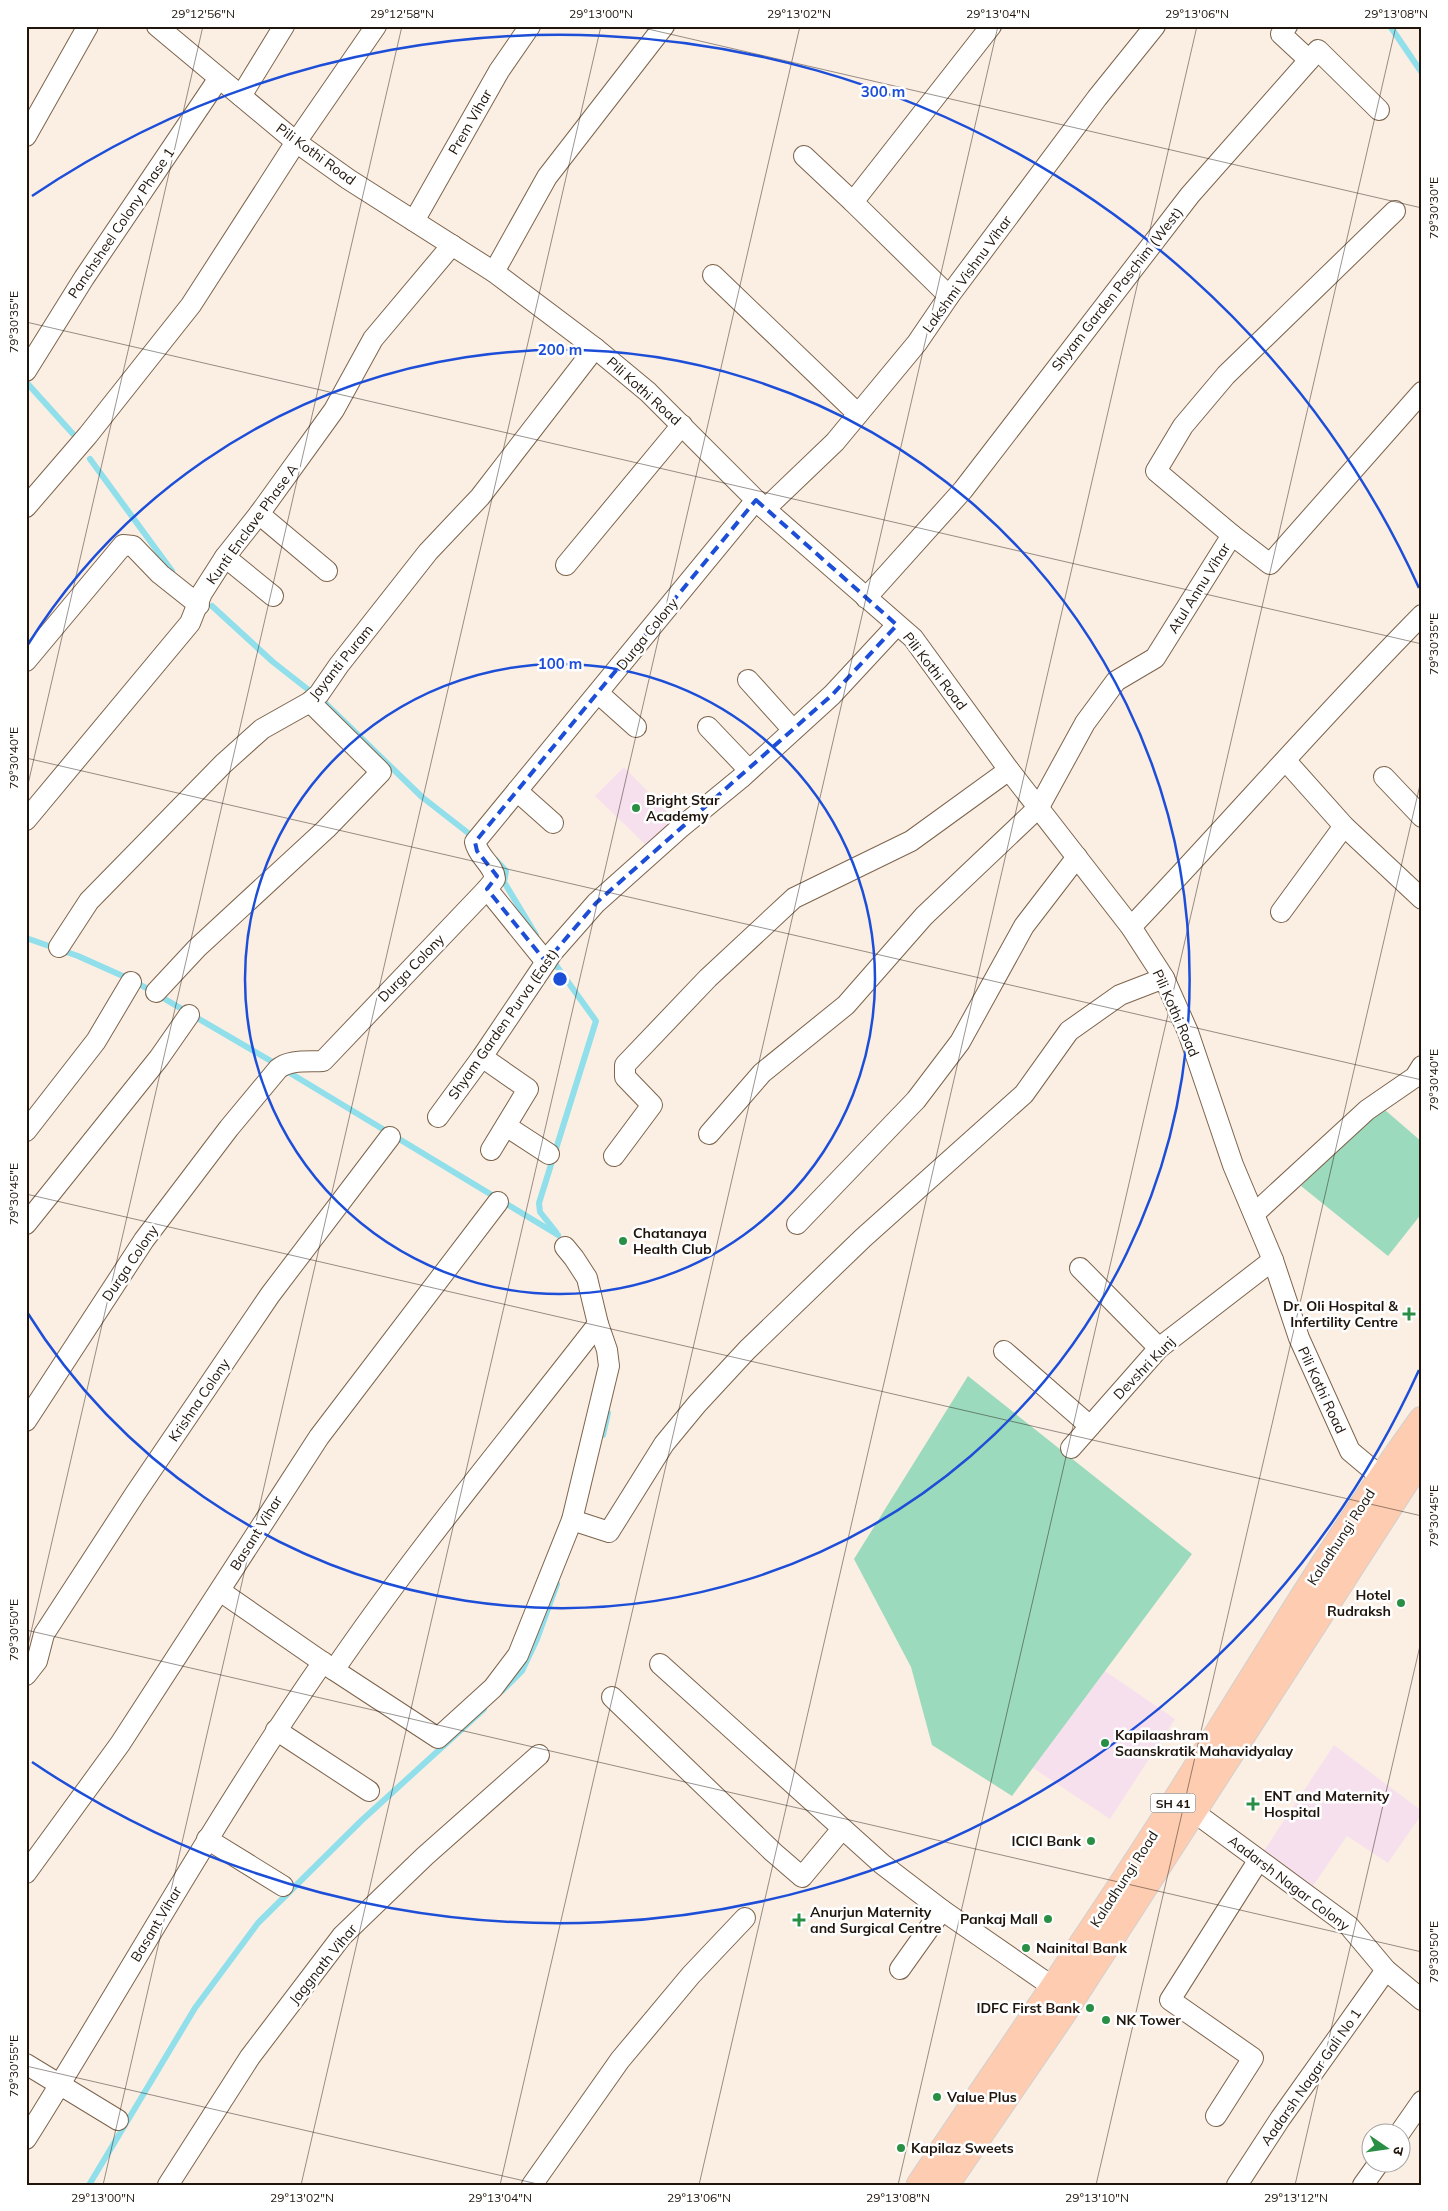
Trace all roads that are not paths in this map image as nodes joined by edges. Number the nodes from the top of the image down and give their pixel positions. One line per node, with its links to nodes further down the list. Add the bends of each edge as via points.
1 (88, 26): 14 (street)
2 (284, 26): 12 (street)
3 (376, 26): 15 (street)
4 (530, 26): 19 (street, Prem Vihar, via 499,71)
5 (664, 26): 21 (street, via 547,177)
6 (991, 26): 17 (street)
7 (1155, 26): 23 (street, Lakshmi Vishnu Vihar)
8 (1288, 26): 10 (street, via 1281,34)
9 (161, 27): 11 (street, Pili Kothi Road)
10 (1309, 60): 13 (street, via 1318,50); 37 (street, Shyam Garden Paschim (West), via 1190,195 962,490)
11 (219, 78): 12 (street, Pili Kothi Road); 25 (street, Panchsheel Colony Phase 1, via 84,278)
12 (241, 96): 15 (street, Pili Kothi Road)
13 (1379, 110)
14 (26, 136)
15 (296, 142): 19 (street, Pili Kothi Road); 30 (street, via 191,305)
16 (804, 156): 17 (street)
17 (853, 202): 23 (street)
18 (1394, 211): 32 (street, Atul Annu Vihar, via 1226,375 1183,426 1156,472)
19 (414, 221): 20 (street, Pili Kothi Road)
20 (452, 245): 21 (street, Pili Kothi Road); 31 (street, Kunti Enclave Phase A, via 373,339 334,410)
21 (494, 272): 24 (street, Pili Kothi Road)
22 (713, 275): 27 (street)
23 (949, 296): 27 (street, Lakshmi Vishnu Vihar, via 917,343)
24 (595, 348): 28 (street, Pili Kothi Road, via 648,392); 44 (street, Jayanti Puram, via 480,497 428,552)
25 (26, 371)
26 (1422, 392): 32 (street, via 1270,564)
27 (858, 414): 29 (street, Lakshmi Vishnu Vihar, via 835,442)
28 (682, 426): 29 (street, Pili Kothi Road); 34 (street)
29 (761, 504): 37 (street, Pili Kothi Road); 43 (street, Durga Colony)
30 (26, 507)
31 (259, 514): 33 (street, Kunti Enclave Phase A); 35 (street)
32 (1232, 534): 53 (street, Atul Annu Vihar, via 1156,658 1116,681 1085,723)
33 (225, 558): 36 (street); 38 (street, Kunti Enclave Phase A, via 202,593)
34 (566, 565)
35 (328, 571)
36 (272, 596)
37 (866, 598): 40 (street, Pili Kothi Road)
38 (199, 605): 41 (street, via 160,574 133,546 123,545); 55 (street, Kunti Enclave Phase A, via 190,623)
39 (1422, 615): 48 (street)
40 (897, 624): 47 (street, Shyam Garden Purva (East)); 50 (street, Pili Kothi Road, via 913,638)
41 (26, 661)
42 (748, 680): 47 (street)
43 (598, 693): 46 (street); 52 (street, Durga Colony)
44 (310, 702): 63 (street, Jayanti Puram, via 262,729 223,764 89,901); 67 (street, via 381,772 326,829 197,948)
45 (708, 727): 49 (street)
46 (636, 728)
47 (794, 730): 49 (street, Shyam Garden Purva (East))
48 (1286, 761): 57 (street); 62 (street)
49 (750, 770): 64 (street, Shyam Garden Purva (East), via 672,834 596,903)
50 (1009, 770): 53 (street, Pili Kothi Road); 78 (street, via 910,841 794,898 708,978 625,1065 625,1077 652,1105)
51 (1384, 777): 54 (street)
52 (517, 791): 56 (street); 59 (street, Durga Colony, via 475,842 477,851 495,872 495,879)
53 (1039, 807): 58 (street, Pili Kothi Road); 74 (street, Atul Annu Vihar, via 924,916 846,1005 762,1073)
54 (1422, 817)
55 (26, 820)
56 (552, 823)
57 (1344, 826): 60 (street); 61 (street)
58 (1077, 857): 62 (street, Pili Kothi Road); 82 (street, via 1024,926 960,1042 916,1100)
59 (487, 889): 64 (street); 90 (street, Durga Colony, via 323,1062 294,1062 278,1069 144,1240)
60 (1422, 899)
61 (1281, 912)
62 (1131, 927): 65 (street, Pili Kothi Road)
63 (59, 947)
64 (546, 962): 69 (street, Shyam Garden Purva (East))
65 (1164, 978): 80 (street, Pili Kothi Road, via 1188,1032 1233,1165); 95 (street, via 1120,995 1069,1031 1024,1094 863,1238 773,1324 696,1404 664,1444 609,1532)
66 (131, 982): 73 (street, via 96,1041)
67 (156, 992)
68 (189, 1015): 81 (street, via 159,1058)
69 (482, 1057): 71 (street, Shyam Garden Purva (East)); 72 (street, via 528,1089)
70 (1422, 1066): 80 (street, via 1415,1077 1367,1110)
71 (438, 1117)
72 (506, 1126): 76 (street); 77 (street)
73 (26, 1131)
74 (709, 1134)
75 (390, 1137): 99 (street, Krishna Colony, via 270,1296 135,1494 44,1634 37,1661)
76 (492, 1150)
77 (549, 1154)
78 (614, 1156)
79 (498, 1202): 96 (street, Basant Vihar, via 319,1437)
80 (1254, 1214): 84 (street, Pili Kothi Road)
81 (26, 1224)
82 (797, 1224)
83 (565, 1247): 86 (street, via 587,1278)
84 (1273, 1260): 87 (street, Devshri Kunj); 94 (street, Pili Kothi Road, via 1298,1338 1350,1451)
85 (1080, 1268): 87 (street)
86 (598, 1324): 95 (street, via 609,1366); 98 (street, Basant Vihar)
87 (1159, 1348): 91 (street, Devshri Kunj)
88 (1004, 1351): 91 (street)
89 (1422, 1419): 94 (main road, Kaladhungi Road / SH 41)
90 (26, 1421)
91 (1090, 1426): 92 (street, Devshri Kunj)
92 (1071, 1448)
93 (1422, 1457): 94 (main road, Kaladhungi Road / SH 41)
94 (1389, 1484): 104 (main road, Kaladhungi Road / SH 41, via 1271,1647)
95 (572, 1520): 98 (street, via 518,1656 494,1688 438,1738)
96 (220, 1591): 98 (street); 108 (street, Basant Vihar, via 120,1744)
97 (660, 1664): 105 (street)
98 (329, 1666): 101 (street, Basant Vihar)
99 (26, 1674)
100 (612, 1697): 105 (street, via 802,1877)
101 (276, 1730): 103 (street); 106 (street, Basant Vihar)
102 (538, 1755): 124 (street, Jaggnath Vihar, via 342,1936 250,2057)
103 (369, 1791)
104 (1185, 1806): 107 (street, Aadarsh Nagar Colony); 115 (main road, Kaladhungi Road / SH 41)
105 (842, 1829): 110 (street)
106 (207, 1839): 109 (street); 117 (street, Basant Vihar)
107 (1258, 1861): 113 (street, Aadarsh Nagar Colony, via 1349,1926); 119 (street, via 1170,2000 1253,2058)
108 (26, 1873)
109 (283, 1886)
110 (942, 1910): 112 (street); 115 (street)
111 (745, 1918): 125 (street, via 691,1975 620,2060)
112 (900, 1969)
113 (1386, 1970): 114 (street, Aadarsh Nagar Colony); 128 (street, Aadarsh Nagar Gali No 1)
114 (1422, 2000)
115 (1053, 2001): 126 (main road, Kaladhungi Road / SH 41); 127 (main road, Kaladhungi Road / SH 41)
116 (26, 2064): 117 (street)
117 (61, 2084): 120 (street); 122 (street, Basant Vihar)
118 (1422, 2101): 121 (street)
119 (1216, 2116)
120 (118, 2120)
121 (1406, 2124)
122 (26, 2139)
123 (1371, 2174): 129 (street)
124 (168, 2185)
125 (532, 2185)
126 (920, 2185)
127 (946, 2185)
128 (1237, 2185)
129 (1363, 2185)

